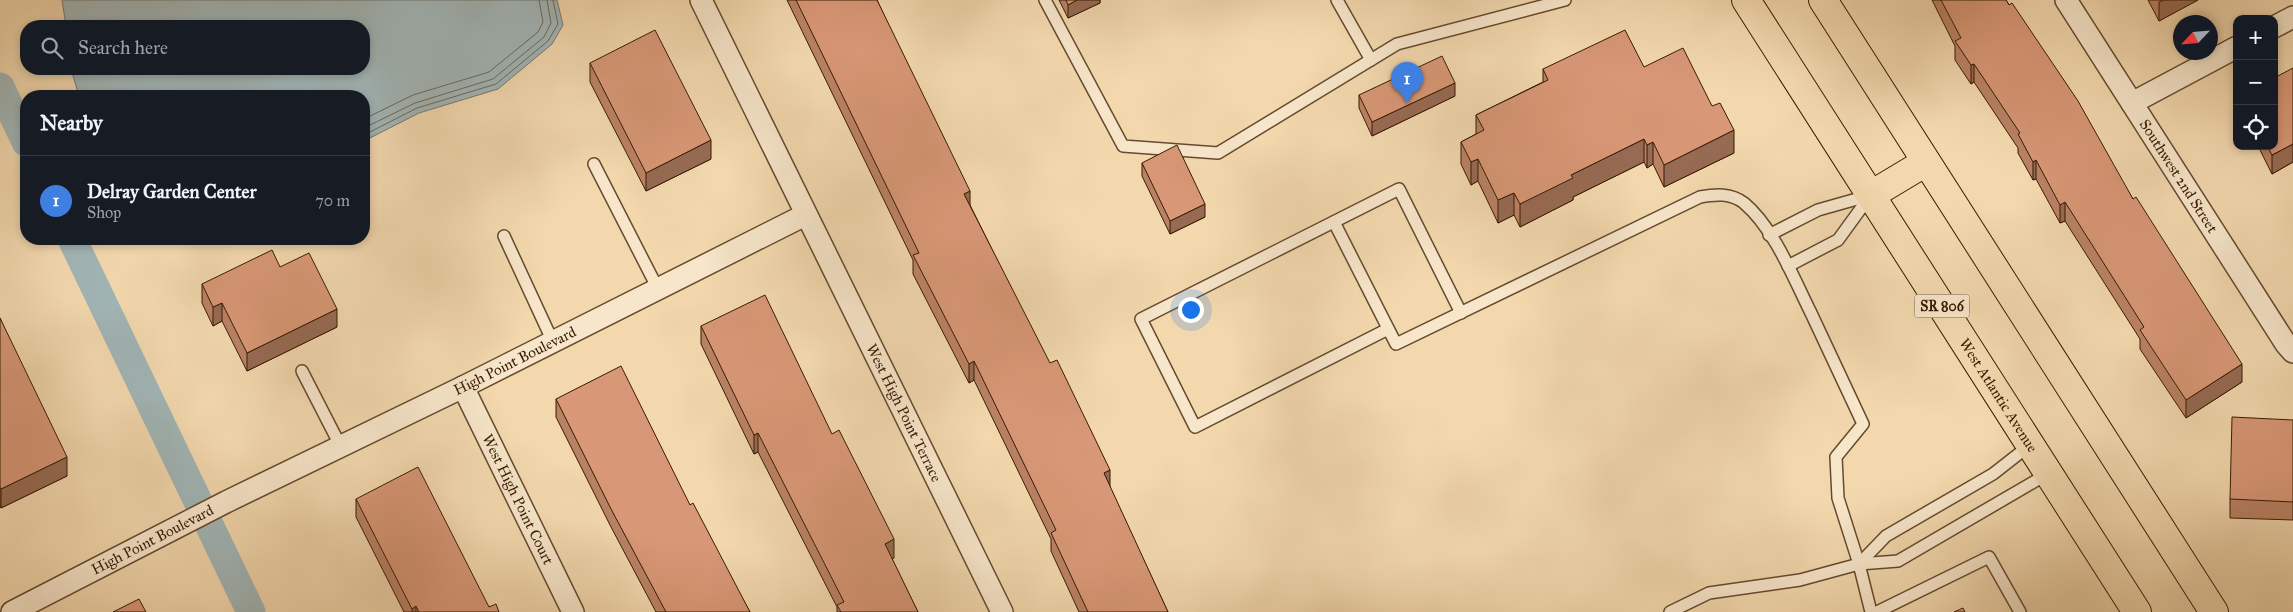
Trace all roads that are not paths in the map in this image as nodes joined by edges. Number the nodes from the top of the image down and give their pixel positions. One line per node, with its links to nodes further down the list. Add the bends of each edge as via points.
1 (701, 0): 16 (street)
2 (1045, 0): 11 (lane, via 1123,146 1218,154)
3 (1337, 0): 11 (lane)
4 (1565, 0): 11 (lane, via 1397,44)
5 (1746, 0): 15 (main road, West Atlantic Avenue / SR 806)
6 (1823, 0): 13 (main road)
7 (2066, 0): 12 (street, Southwest 2nd Street)
8 (2293, 17): 9 (street)
9 (2278, 25)
10 (2233, 49): 12 (street)
11 (1371, 60)
12 (2132, 103): 25 (street, Southwest 2nd Street)
13 (1926, 162): 15 (main road); 40 (main road)
14 (594, 164): 21 (lane)
15 (1871, 195): 18 (lane, via 1818,210); 20 (lane, via 1838,240); 28 (main road, West Atlantic Avenue / SR 806)
16 (805, 214): 21 (street, High Point Boulevard); 34 (street, West High Point Terrace)
17 (1334, 222): 22 (lane, via 1399,189); 23 (lane); 23 (lane, via 1141,319 1195,427)
18 (1769, 235): 20 (lane); 22 (lane, via 1743,203 1730,196 1700,196)
19 (504, 236): 24 (lane)
20 (1788, 266): 31 (lane, via 1863,424 1836,457 1838,498)
21 (658, 289): 24 (street, High Point Boulevard)
22 (1461, 313): 23 (lane, via 1396,344)
23 (1388, 329)
24 (553, 342): 27 (street, High Point Boulevard)
25 (2293, 352)
26 (302, 370): 29 (lane)
27 (463, 387): 29 (street, High Point Boulevard); 33 (street, West High Point Court)
28 (2030, 445): 30 (main road, West Atlantic Avenue / SR 806); 31 (lane, via 1993,474 1886,536)
29 (341, 447): 32 (street, High Point Boulevard)
30 (2049, 472): 31 (lane, via 1898,561); 39 (main road, West Atlantic Avenue / SR 806)
31 (1859, 564): 35 (lane, via 1800,580 1708,592); 36 (lane)
32 (12, 612)
33 (573, 612)
34 (1002, 612)
35 (1670, 612)
36 (1872, 612)
37 (1877, 612): 38 (lane, via 1988,558)
38 (2020, 612)
39 (2138, 612)
40 (2214, 612)

